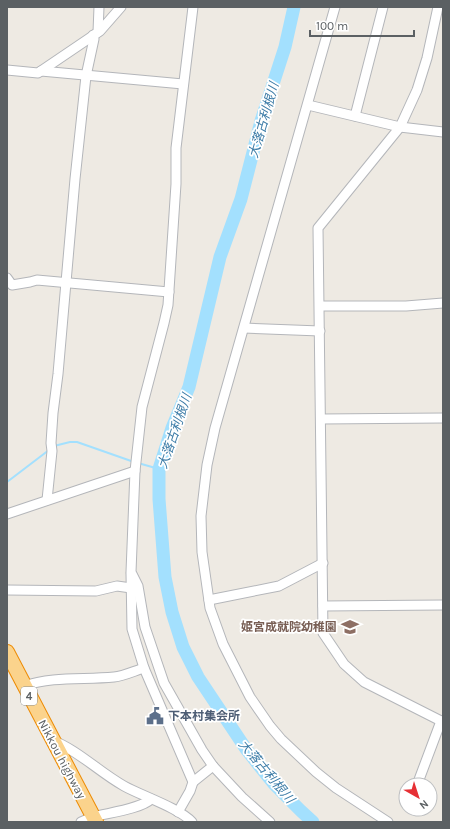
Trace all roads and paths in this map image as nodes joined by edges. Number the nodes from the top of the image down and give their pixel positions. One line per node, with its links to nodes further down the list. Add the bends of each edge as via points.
1 (99, 7): 7 (street)
2 (121, 7): 7 (street)
3 (193, 7): 11 (street)
4 (335, 7): 12 (street)
5 (383, 7): 13 (street)
6 (438, 7): 14 (street, via 419,84)
7 (96, 34): 9 (street); 10 (street)
8 (7, 70): 9 (street, via 38,73)
9 (41, 71): 10 (street)
10 (86, 76): 11 (street); 17 (street)
11 (183, 84): 18 (street, via 176,148)
12 (308, 105): 13 (street); 21 (street)
13 (354, 116): 14 (street)
14 (400, 127): 15 (street); 20 (street, via 318,228)
15 (443, 132)
16 (7, 278): 17 (street, via 12,285 37,280)
17 (67, 283): 18 (street); 26 (street, via 53,413)
18 (169, 292): 25 (street, via 164,323 142,407)
19 (443, 303): 20 (street, via 406,306)
20 (320, 306): 22 (street)
21 (244, 328): 22 (street); 32 (street, via 207,465 202,516 202,552)
22 (320, 331): 24 (street)
23 (443, 418): 24 (street)
24 (321, 419): 28 (street)
25 (134, 471): 26 (street); 29 (street)
26 (47, 500): 27 (street)
27 (7, 514)
28 (323, 563): 32 (street, via 279,586); 34 (street)
29 (130, 572): 30 (street); 37 (street, via 138,586 145,627)
30 (131, 588): 31 (street, via 117,586 96,591); 36 (street, via 132,628)
31 (7, 590)
32 (209, 600): 50 (street, via 223,644 250,697 270,726 316,772)
33 (443, 605): 34 (street)
34 (323, 606): 40 (street, via 323,633 344,664 364,682)
35 (9, 661): 38 (highway, Nikkou highway / 4)
36 (144, 668): 38 (street, via 116,677 55,679); 39 (street)
37 (164, 683): 39 (street); 42 (street)
38 (24, 686): 41 (highway, Nikkou highway / 4)
39 (151, 687): 44 (street)
40 (442, 721): 43 (street)
41 (52, 740): 45 (street, via 72,749 123,785); 47 (highway, Nikkou highway / 4)
42 (213, 766): 44 (street); 49 (street, via 242,798)
43 (420, 777)
44 (192, 782): 46 (street)
45 (151, 799): 46 (street); 47 (street)
46 (178, 812): 48 (street)
47 (87, 821)
48 (192, 822)
49 (270, 822)
50 (388, 822)

